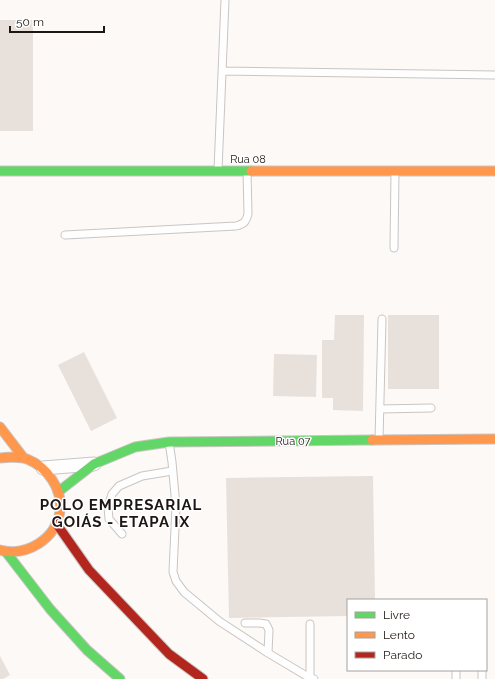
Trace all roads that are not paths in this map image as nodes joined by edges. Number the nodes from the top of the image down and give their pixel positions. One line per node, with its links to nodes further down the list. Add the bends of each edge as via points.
1 (225, 0): 2 (lane)
2 (222, 71): 3 (lane); 4 (lane)
3 (495, 75)
4 (218, 170): 5 (street, Rua 08); 6 (street, Rua 08)
5 (247, 170): 7 (street, Rua 08); 9 (lane, via 248,214 243,224)
6 (0, 171)
7 (395, 171): 8 (street, Rua 08); 10 (lane)
8 (495, 171)
9 (65, 234)
10 (394, 248)
11 (382, 319): 13 (lane)
12 (431, 408): 13 (lane)
13 (380, 409): 16 (lane)
14 (0, 427): 18 (street)
15 (495, 439): 16 (street, Rua 07)
16 (378, 440): 17 (street, Rua 07)
17 (169, 442): 20 (street, Rua 07, via 135,447); 22 (lane)
18 (23, 457): 19 (street); 21 (street)
19 (0, 458)
20 (94, 464): 21 (street, Rua 07); 23 (street, Rua 07)
21 (43, 468): 23 (street)
22 (172, 471): 25 (lane, via 142,476 119,486 112,494 108,507 109,519); 29 (lane, via 176,506 173,572 176,581 184,592 219,621)
23 (58, 492): 24 (street, via 60,508)
24 (56, 523): 26 (street, via 48,536 36,546 21,551); 32 (street, via 89,570 169,654)
25 (122, 534)
26 (3, 551): 31 (street, via 87,650)
27 (245, 623): 29 (lane, via 266,624 270,630)
28 (310, 624): 30 (lane)
29 (268, 653): 30 (lane)
30 (312, 678)
31 (120, 679)
32 (203, 679)

